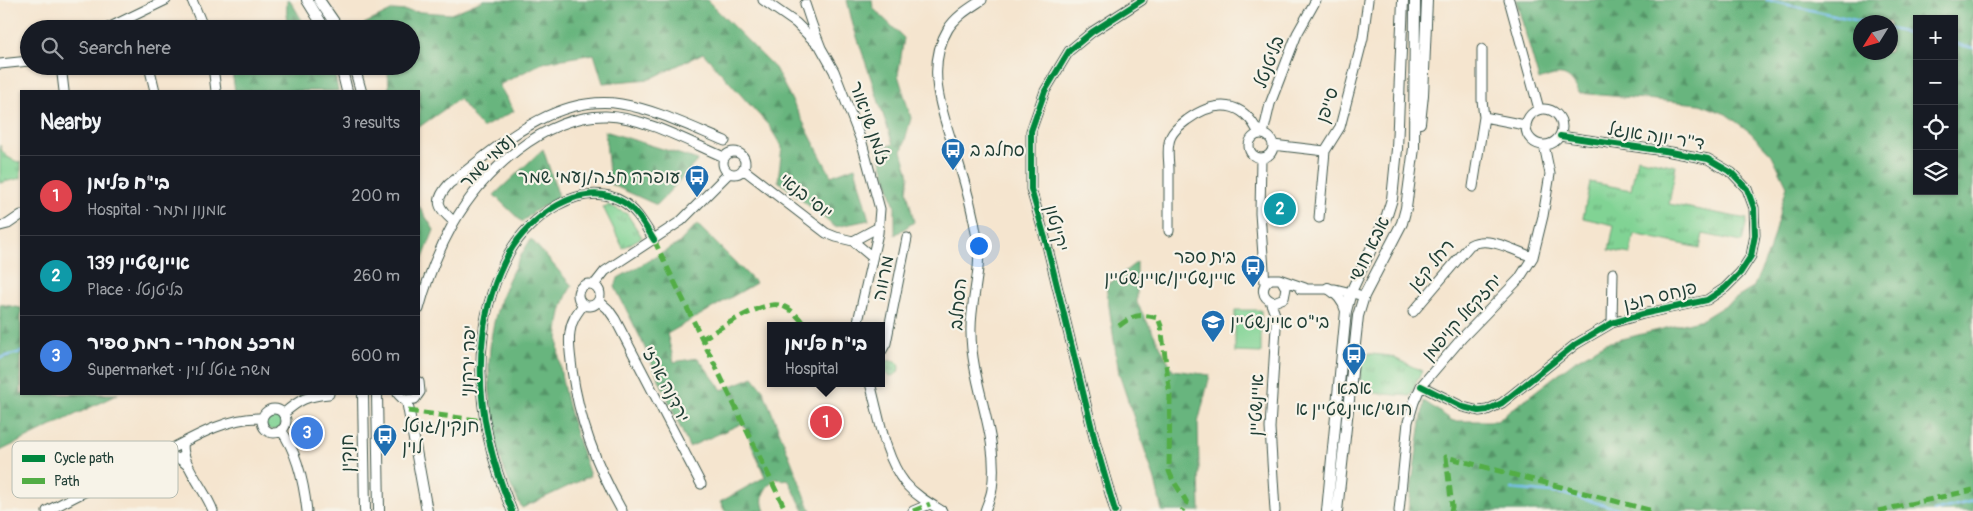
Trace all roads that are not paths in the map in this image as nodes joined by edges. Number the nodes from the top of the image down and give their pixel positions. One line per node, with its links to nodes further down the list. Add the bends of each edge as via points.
1 (166, 0): 16 (street)
2 (305, 0): 18 (main road)
3 (320, 0): 19 (main road)
4 (763, 0): 15 (street)
5 (982, 0): 111 (street, הסחלב, via 947,30 936,69 944,119 978,241 978,277 971,332 993,457 992,490)
6 (1142, 0): 100 (street, יקינטון, via 1069,51 1045,91 1031,130 1031,189)
7 (1368, 0): 45 (street, סייפן, via 1363,38 1340,127)
8 (1403, 0): 70 (main road, אבא חושי, via 1392,199)
9 (1415, 0): 44 (main road, אבא חושי)
10 (1427, 0): 44 (main road, via 1423,95)
11 (1509, 0): 36 (street)
12 (191, 2): 17 (street)
13 (806, 2): 15 (street, זלמן שניאור, via 801,12); 20 (street, זלמן שניאור)
14 (1314, 2): 39 (street, בליטנטל, via 1297,34)
15 (788, 17): 20 (street)
16 (125, 20)
17 (200, 20)
18 (319, 20)
19 (334, 20)
20 (821, 48): 56 (street, זלמן שניאור, via 834,71 862,143 880,209)
21 (1482, 48): 37 (street)
22 (20, 62): 23 (street)
23 (0, 64)
24 (59, 75): 30 (street)
25 (62, 75): 30 (street)
26 (151, 75): 32 (street)
27 (214, 75): 33 (street)
28 (343, 75): 34 (main road)
29 (357, 75): 35 (main road)
30 (62, 78): 31 (street)
31 (64, 90)
32 (155, 90)
33 (216, 90)
34 (347, 90)
35 (361, 90)
36 (1538, 109): 38 (street, via 1529,115); 40 (street, via 1556,113 1562,124)
37 (1484, 117): 38 (street); 50 (street)
38 (1525, 125): 43 (street, via 1532,141)
39 (1261, 134): 42 (street, via 1270,137); 47 (street, via 1252,138 1248,145 1254,156); 57 (street, via 1249,117 1230,107 1214,106 1176,128 1169,142)
40 (1560, 136): 43 (street); 51 (street, ד''ר יונה אנגל, via 1708,159 1747,188)
41 (725, 141): 54 (street, via 673,119 619,104 581,105 519,130 449,184 440,194 439,201 444,213)
42 (1273, 145): 45 (street); 47 (street, via 1269,156)
43 (1544, 145): 63 (street, יחזקאל קויפמן, via 1550,174)
44 (1414, 148): 72 (main road, אבא חושי, via 1402,222)
45 (1325, 151): 53 (street, סייפן)
46 (724, 157): 48 (street, via 733,152 740,154 745,162); 49 (street, via 722,164); 54 (street, נעמי שמר, via 621,118 605,116 568,122 548,130 505,160)
47 (1261, 158): 62 (street)
48 (743, 169): 49 (street, via 735,174); 60 (street, יוסי בנאי, via 826,233)
49 (729, 173): 59 (street, via 682,221)
50 (1473, 187)
51 (1754, 208): 80 (street, פנחס רוזן, via 1755,235 1751,256 1740,274 1725,288 1707,300)
52 (20, 216): 55 (street)
53 (1319, 218)
54 (454, 222): 76 (street, נעמי שמר, via 433,267)
55 (0, 226)
56 (879, 227): 60 (street); 61 (street, זלמן שניאור)
57 (1169, 231)
58 (907, 238): 81 (street, מרווה)
59 (654, 240): 67 (street, via 605,271); 107 (street, יפה ירקוני, via 632,208 615,198 595,194 564,202 550,211 521,237 500,272 486,314 481,358 484,422 496,470)
60 (853, 241): 61 (street, יוסי בנאי)
61 (872, 257): 79 (street, זלמן שניאור)
62 (1263, 257): 65 (street, via 1268,270); 66 (street)
63 (1533, 257): 78 (street, רחל קגן, via 1486,240 1476,241); 82 (street, יחזקאל קויפמן, via 1519,279)
64 (1613, 272): 80 (street)
65 (1278, 280): 66 (street); 68 (street); 71 (street, via 1286,288)
66 (1265, 284): 73 (street, via 1263,292)
67 (594, 285): 74 (street, via 601,294); 75 (street, via 586,284 580,288 578,295)
68 (1306, 288): 69 (street); 71 (street)
69 (1328, 288): 70 (street); 77 (main road, via 1338,295)
70 (1351, 292): 72 (street); 77 (main road, אבא חושי)
71 (1286, 295): 73 (street, via 1281,301)
72 (1364, 296): 114 (main road, אבא חושי, via 1358,316)
73 (1270, 301): 112 (street, איינשטיין, via 1276,318 1270,428)
74 (599, 302): 75 (street, via 590,307); 97 (street, ירדנה ארזי, via 615,319)
75 (583, 305): 108 (street, via 573,320 570,332 575,389 587,436)
76 (420, 306)
77 (1346, 311): 113 (main road, אבא חושי)
78 (1413, 312)
79 (858, 322)
80 (1612, 323): 82 (street, פנחס רוזן, via 1576,344 1502,403 1487,410 1463,407)
81 (885, 345)
82 (1421, 386): 115 (street, יחזקאל קויפמן, via 1408,422)
83 (871, 387): 99 (street, via 898,472 912,490)
84 (310, 395): 90 (street)
85 (363, 395): 104 (main road, חנקין)
86 (377, 395): 105 (main road, חנקין)
87 (399, 395): 89 (street)
88 (418, 395): 89 (street)
89 (407, 401): 106 (main road)
90 (283, 414): 91 (street, via 271,409); 92 (street, via 286,420)
91 (262, 418): 92 (street, via 262,426 267,431); 93 (street, via 230,422)
92 (281, 430): 103 (street, via 292,450)
93 (184, 442): 94 (street); 96 (street, via 184,454)
94 (178, 445)
95 (178, 456): 96 (street)
96 (191, 468): 102 (street)
97 (701, 484)
98 (72, 498): 101 (street)
99 (930, 504): 109 (street); 110 (street)
100 (1114, 509)
101 (46, 511)
102 (213, 511)
103 (307, 511)
104 (365, 511)
105 (379, 511)
106 (427, 511)
107 (512, 511)
108 (622, 511)
109 (913, 511)
110 (942, 511)
111 (985, 511)
112 (1275, 511)
113 (1326, 511)
114 (1337, 511)
115 (1398, 511)

